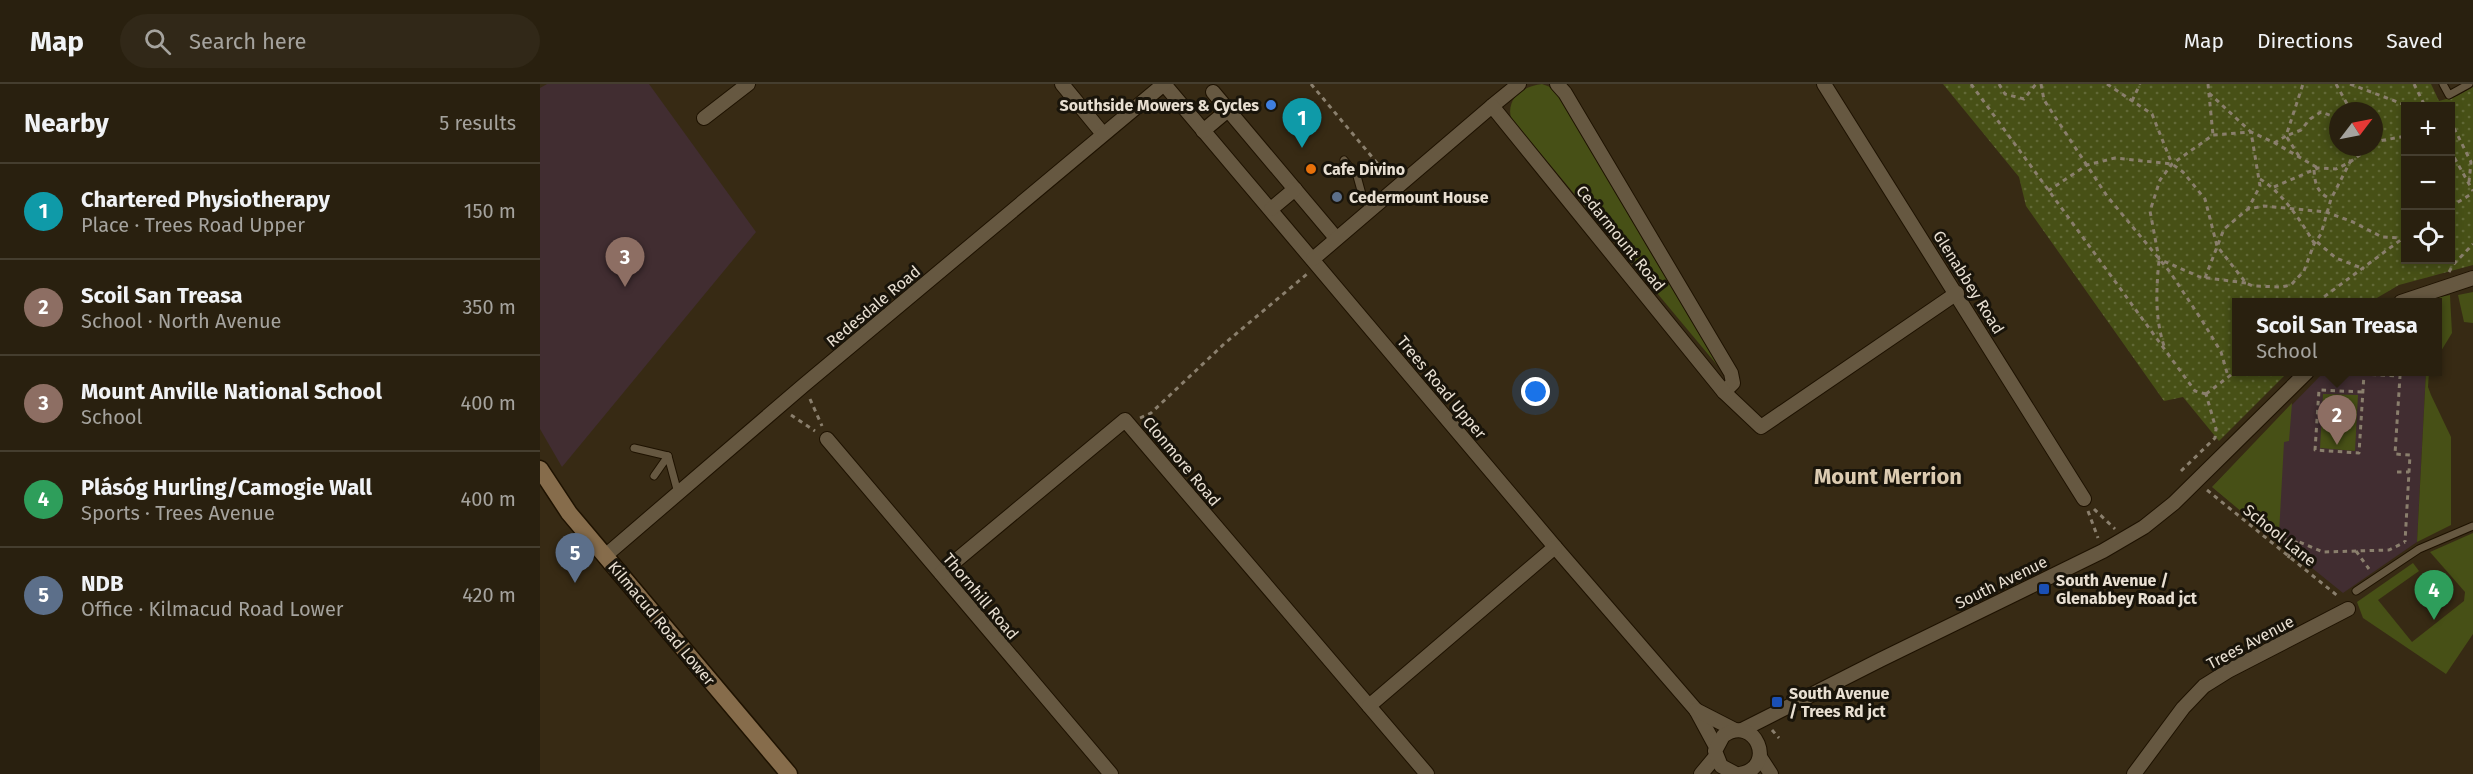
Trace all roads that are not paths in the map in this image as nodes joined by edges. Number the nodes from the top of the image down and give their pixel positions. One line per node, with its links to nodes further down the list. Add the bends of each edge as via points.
1 (748, 84): 12 (street)
2 (1062, 84): 14 (street)
3 (1164, 84): 13 (street, Trees Road Upper); 14 (street, Redesdale Road)
4 (1520, 84): 10 (street)
5 (1557, 84): 25 (street, Cedarmount Road, via 1731,373 1733,383)
6 (1824, 84): 22 (street, Glenabbey Road)
7 (2443, 84): 8 (lane, via 2449,95)
8 (2469, 84)
9 (1213, 92): 11 (street)
10 (1492, 106): 18 (street); 25 (street, Cedarmount Road)
11 (1228, 110): 13 (street); 16 (street)
12 (704, 118)
13 (1203, 131): 17 (street, Trees Road Upper)
14 (1103, 134): 31 (street, Redesdale Road)
15 (1344, 160): 18 (lane, via 1357,176 1363,198)
16 (1295, 189): 17 (street); 19 (street)
17 (1271, 209): 20 (street, Trees Road Upper)
18 (1371, 209): 19 (street)
19 (1336, 238): 20 (street)
20 (1313, 259): 34 (street, Trees Road Upper)
21 (2473, 278): 23 (street)
22 (1957, 293): 25 (street, Cedarmount Road, via 1761,427); 32 (street, Glenabbey Road)
23 (2415, 298)
24 (2303, 376): 41 (street, South Avenue, via 2174,503 2144,527)
25 (1724, 392)
26 (827, 439): 36 (street, Thornhill Road)
27 (634, 448): 28 (lane)
28 (668, 456): 30 (lane); 31 (lane)
29 (540, 470): 35 (main road, Kilmacud Road Lower, via 569,513)
30 (654, 476)
31 (678, 493): 35 (street, Redesdale Road)
32 (2084, 499)
33 (2473, 526): 37 (lane, via 2417,550)
34 (1555, 547): 39 (street); 40 (street, Trees Road Upper)
35 (605, 555): 46 (main road, Kilmacud Road Lower)
36 (941, 573): 39 (street, Clonmore Road, via 1125,420); 47 (street, Thornhill Road)
37 (2356, 591)
38 (2344, 604): 51 (street, Trees Avenue, via 2204,686 2182,708)
39 (1369, 706): 48 (street, Clonmore Road)
40 (1696, 710): 42 (street); 44 (street)
41 (1775, 714): 42 (street, South Avenue); 43 (street)
42 (1738, 730): 43 (street, via 1755,737); 44 (street, via 1722,736)
43 (1759, 750): 45 (street, via 1757,764); 50 (street)
44 (1716, 751): 45 (street); 49 (street)
45 (1735, 773)
46 (789, 774)
47 (1111, 774)
48 (1427, 774)
49 (1701, 774)
50 (1771, 774)
51 (2134, 774)

